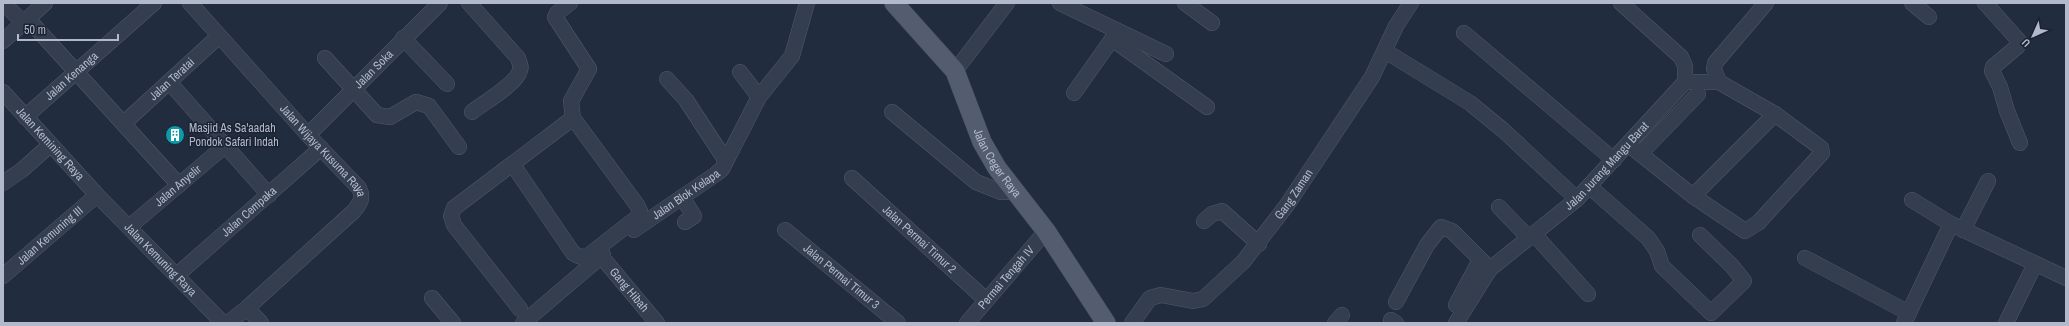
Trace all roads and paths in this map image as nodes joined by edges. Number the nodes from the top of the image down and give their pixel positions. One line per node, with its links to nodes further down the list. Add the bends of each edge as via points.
1 (3, 3): 19 (street)
2 (45, 3): 19 (street)
3 (154, 3): 30 (street, Jalan Kenanga)
4 (190, 3): 23 (street, Jalan Wijaya Kusuma Raya)
5 (440, 3): 24 (street, Jalan Soka)
6 (469, 3): 43 (street, via 518,58 521,68 519,75 510,84)
7 (570, 3): 47 (street, via 555,17 589,69 571,101)
8 (807, 3): 41 (street, Jalan Blok Kelapa, via 792,56)
9 (894, 3): 29 (main road, Jalan Ceger Raya)
10 (1007, 3): 29 (street)
11 (1060, 3): 22 (street)
12 (1185, 3): 20 (street)
13 (1411, 3): 26 (street, Gang Zaman, via 1396,26)
14 (1621, 3): 33 (street, via 1681,57 1685,66)
15 (1766, 3): 34 (street, via 1715,63 1714,69)
16 (1912, 3): 18 (street)
17 (1985, 3): 50 (street, via 2019,41 2018,46 1993,68)
18 (1929, 17)
19 (26, 21): 25 (street); 30 (street)
20 (1212, 23)
21 (1464, 33): 57 (street)
22 (1115, 35): 27 (street); 39 (street); 42 (street)
23 (219, 36): 35 (street, Jalan Teratai); 49 (street, Jalan Wijaya Kusuma Raya)
24 (403, 38): 36 (street); 37 (street, Jalan Soka)
25 (3, 41)
26 (1385, 51): 70 (street, via 1470,104 1503,130); 81 (street, Gang Zaman, via 1372,77)
27 (1166, 54)
28 (325, 58): 37 (street)
29 (956, 71): 65 (main road, Jalan Ceger Raya, via 982,142)
30 (78, 72): 46 (street, Jalan Kenanga); 48 (street)
31 (740, 72): 41 (street)
32 (667, 79): 58 (street, via 686,100)
33 (1685, 82): 34 (street); 51 (street, Jalan Jurang Mangu Barat)
34 (1719, 82): 45 (street)
35 (170, 83): 48 (street, Jalan Teratai); 53 (street)
36 (447, 84)
37 (353, 89): 49 (street, Jalan Soka); 54 (street, via 377,115 390,117 416,102 424,103)
38 (3, 93): 46 (street, Jalan Kemining Raya)
39 (1074, 93)
40 (1698, 94): 56 (street)
41 (759, 97): 58 (street, Jalan Blok Kelapa)
42 (1207, 107)
43 (472, 112)
44 (892, 112): 65 (street, via 976,182 1001,192)
45 (1775, 114): 68 (street); 68 (street, via 1823,150 1758,223 1745,231 1741,230)
46 (25, 117): 52 (street, Jalan Kemining Raya)
47 (573, 118): 59 (street); 59 (street, via 637,205 640,211 635,221 589,255 579,257 573,253)
48 (124, 123): 63 (street)
49 (308, 135): 55 (street, Jalan Wijaya Kusuma Raya)
50 (2020, 143)
51 (1628, 144): 56 (street); 57 (street, Jalan Jurang Mangu Barat)
52 (50, 145): 62 (street); 66 (street, Jalan Kemining Raya)
53 (226, 145): 63 (street, Jalan Anyelir); 67 (street)
54 (459, 147)
55 (321, 148): 67 (street, Jalan Cempaka); 93 (street, Jalan Wijaya Kusuma Raya, via 359,188 362,201)
56 (1640, 154): 68 (street)
57 (1614, 160): 64 (street, Jalan Jurang Mangu Barat)
58 (726, 161): 69 (street, Jalan Blok Kelapa, via 716,174)
59 (513, 165): 94 (street, via 454,208 451,216 454,225)
60 (852, 178): 91 (street, Jalan Permai Timur 2)
61 (1988, 181): 76 (street)
62 (3, 183)
63 (179, 185): 75 (street, Jalan Anyelir)
64 (1589, 186): 70 (street, Jalan Jurang Mangu Barat); 79 (street, via 1648,238 1657,251 1662,266 1711,313 1744,281)
65 (1015, 192): 78 (main road, Jalan Ceger Raya)
66 (97, 195): 75 (street, Jalan Kemuning Raya); 87 (street, Jalan Kemuning III)
67 (268, 195): 86 (street, Jalan Cempaka)
68 (1692, 196)
69 (682, 197): 74 (street, via 694,216); 82 (street, Jalan Blok Kelapa, via 642,223)
70 (1577, 199): 80 (street, Jalan Jurang Mangu Barat)
71 (1912, 200): 76 (street)
72 (1499, 207): 80 (street)
73 (1204, 221): 81 (street, via 1212,214 1222,212)
74 (685, 222)
75 (129, 227): 86 (street, Jalan Kemuning Raya)
76 (1957, 227): 84 (street); 95 (street)
77 (785, 230): 101 (street, Jalan Permai Timur 3)
78 (1046, 231): 91 (street, Permai Tengah IV); 103 (main road, Jalan Ceger Raya)
79 (1700, 235)
80 (1532, 236): 85 (street, Jalan Jurang Mangu Barat); 89 (street)
81 (1259, 244): 104 (street, Gang Zaman, via 1203,299 1193,301 1155,295)
82 (601, 256): 94 (street, Jalan Blok Kelapa); 100 (street, Gang Hibah)
83 (1804, 258): 95 (street)
84 (2035, 264): 88 (street); 107 (street)
85 (1485, 265): 92 (street, via 1452,232 1440,227 1427,245); 105 (street); 106 (street, Jalan Jurang Mangu Barat)
86 (177, 275): 96 (street, Jalan Kemuning Raya)
87 (3, 276)
88 (2066, 278)
89 (1588, 294)
90 (432, 298): 99 (street)
91 (986, 300): 102 (street, Permai Tengah IV)
92 (1396, 302)
93 (247, 308): 97 (street, Jalan Wijaya Kusuma Raya); 98 (street)
94 (521, 316)
95 (1906, 318)
96 (224, 323)
97 (228, 323)
98 (261, 323)
99 (453, 323)
100 (657, 323)
101 (898, 323)
102 (967, 323)
103 (1106, 323)
104 (1132, 323)
105 (1447, 323)
106 (1456, 323)
107 (2006, 323)

